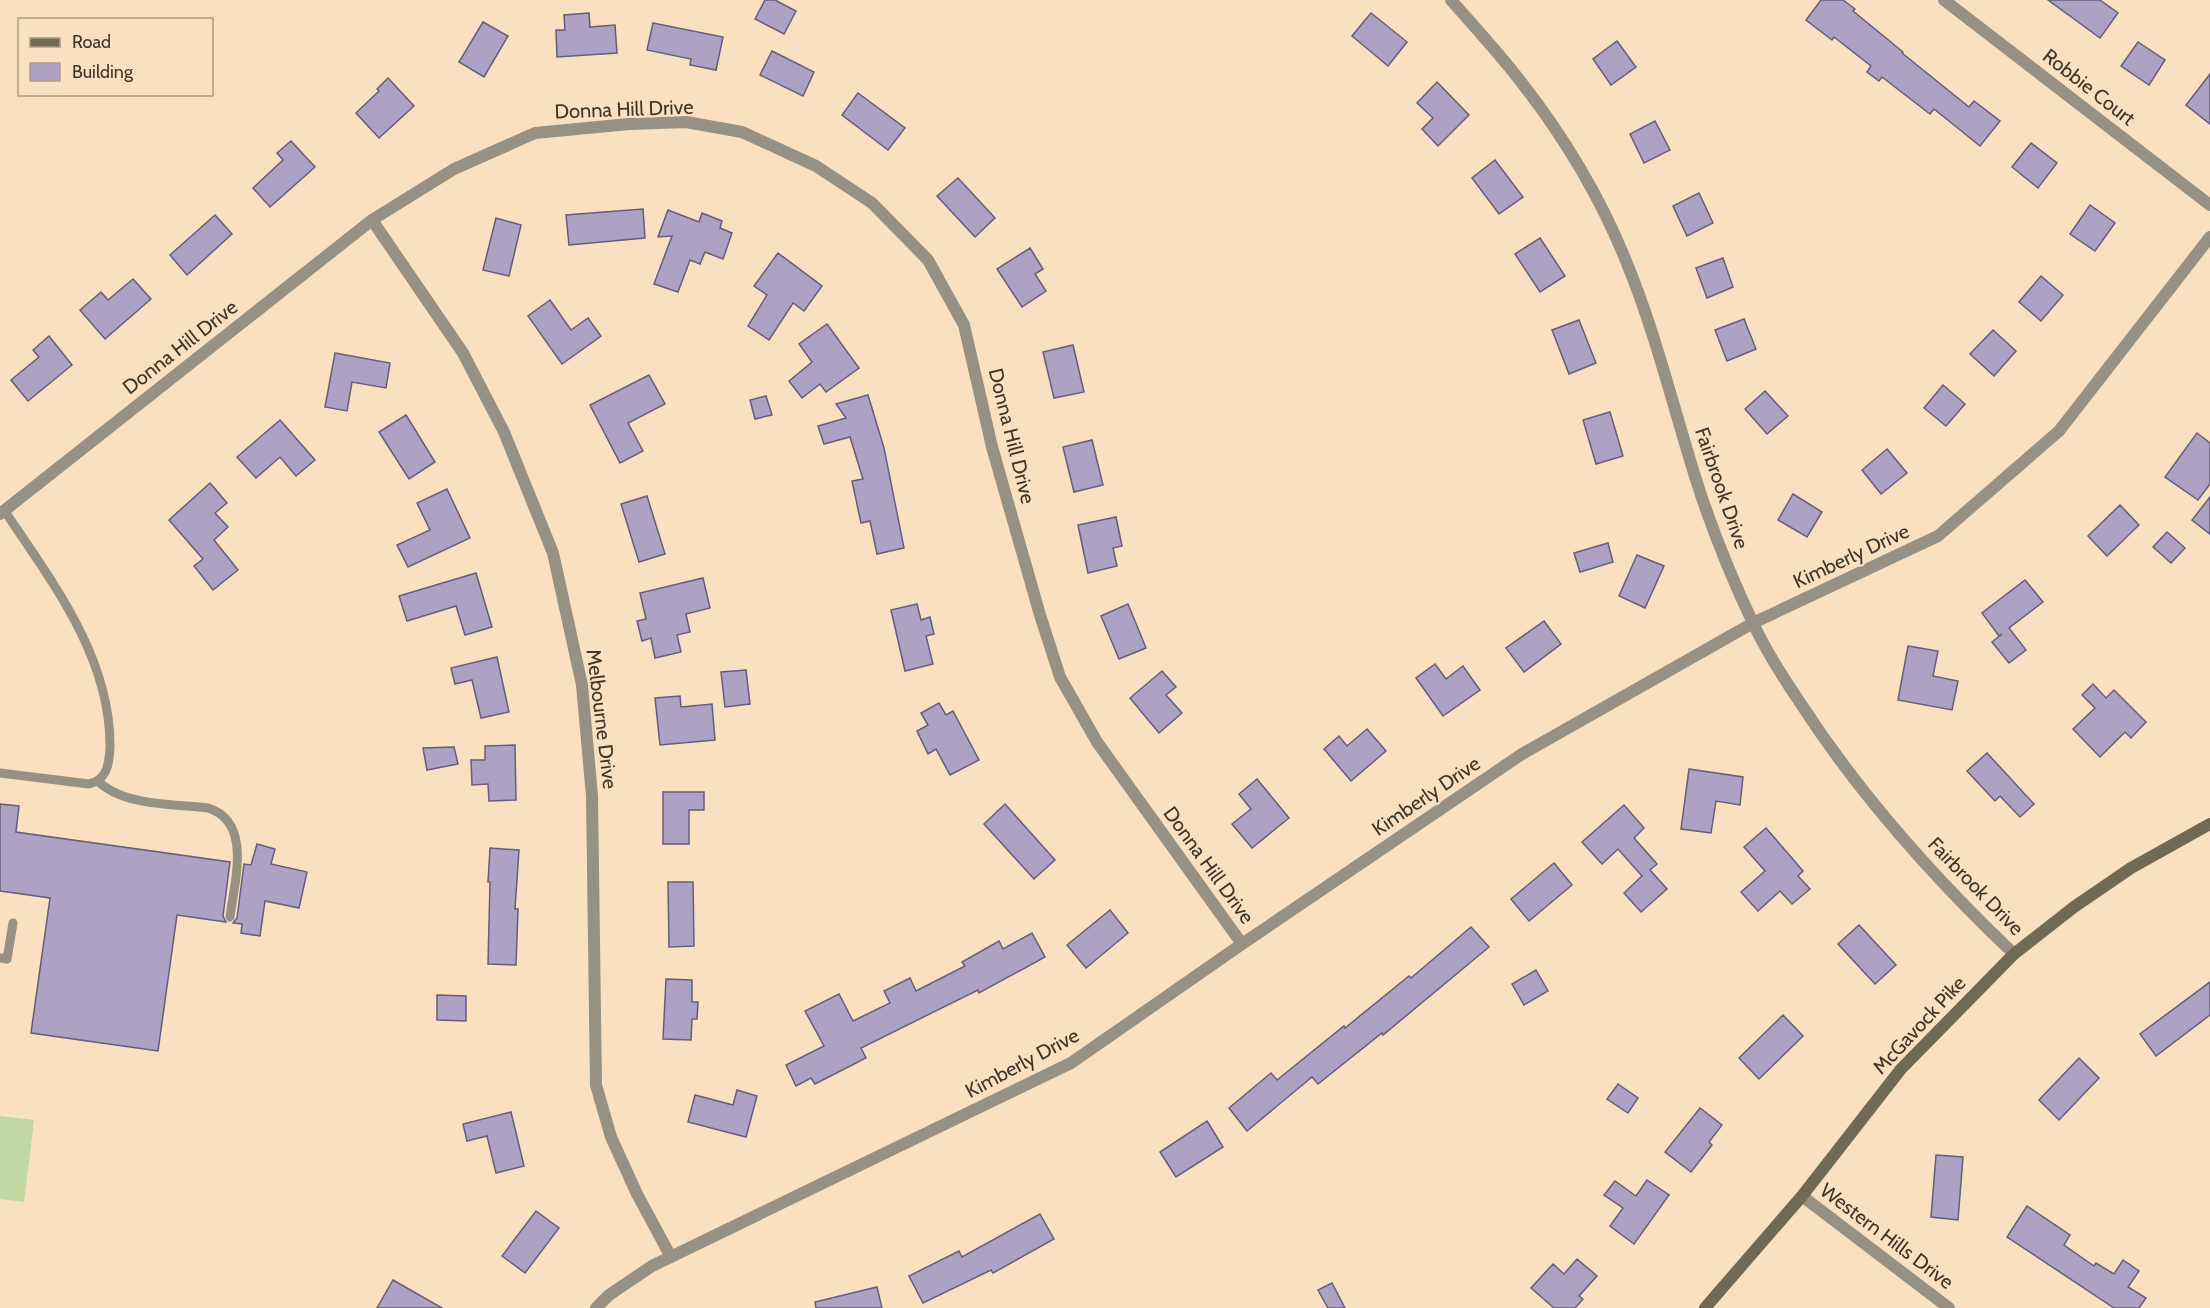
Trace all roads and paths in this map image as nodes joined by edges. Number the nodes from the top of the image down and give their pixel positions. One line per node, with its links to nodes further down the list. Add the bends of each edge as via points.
1 (1451, 0): 7 (street, Fairbrook Drive, via 1514,72 1546,116 1614,234 1643,306 1707,513)
2 (1944, 0): 3 (street, Robbie Court)
3 (2210, 205)
4 (372, 220): 6 (street, Donna Hill Drive); 13 (street, Donna Hill Drive, via 454,169 535,133 686,122 742,132 816,166 872,203 927,260 964,325 992,447 1060,677 1097,742); 17 (street, Melbourne Drive, via 463,353 504,432 553,553 582,685 592,796 596,1085 611,1137)
5 (2210, 237): 7 (street, Kimberly Drive, via 2059,431 1938,536)
6 (2, 512): 9 (lane, via 44,569 80,631 100,678 107,706 110,751 106,772)
7 (1753, 623): 13 (street, Kimberly Drive, via 1522,754); 14 (street, Fairbrook Drive, via 1813,722 1875,805 1944,884)
8 (0, 773): 9 (lane, via 78,784)
9 (98, 781): 11 (lane, via 127,798 208,808 224,817 234,832 238,849)
10 (2210, 824): 14 (main road, McGavock Pike, via 2131,868 2066,912)
11 (230, 918)
12 (13, 923): 15 (lane, via 7,959)
13 (1242, 944): 17 (street, Kimberly Drive, via 1071,1063)
14 (2014, 954): 16 (main road, McGavock Pike, via 1901,1069)
15 (0, 958)
16 (1802, 1196): 19 (main road, McGavock Pike); 20 (street, Western Hills Drive)
17 (671, 1257): 18 (street, Kimberly Drive, via 609,1295)
18 (596, 1308)
19 (1705, 1308)
20 (1949, 1308)

